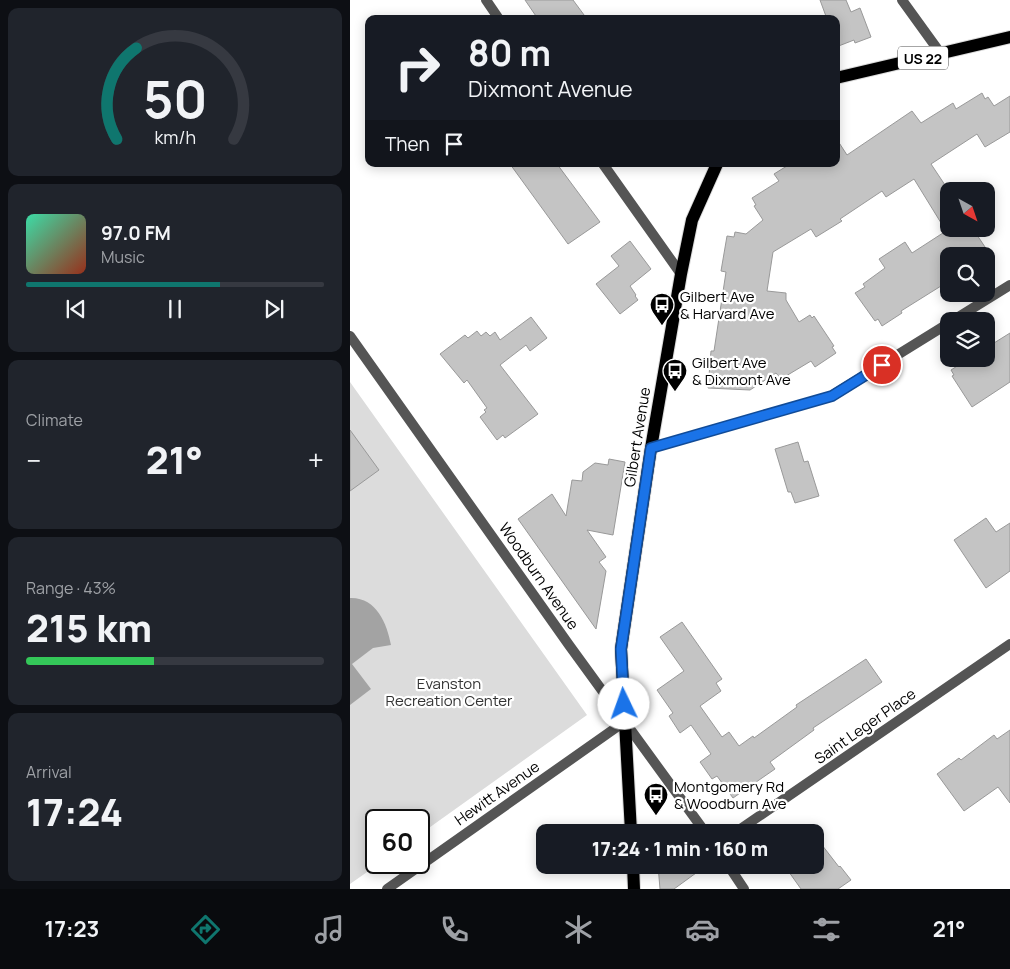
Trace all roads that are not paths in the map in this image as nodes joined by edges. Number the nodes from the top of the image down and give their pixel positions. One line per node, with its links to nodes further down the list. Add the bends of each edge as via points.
1 (486, 0): 3 (street)
2 (902, 0): 5 (street)
3 (496, 15)
4 (1010, 38): 5 (main road, US 22)
5 (941, 54): 6 (main road, US 22)
6 (840, 77)
7 (605, 167): 9 (street)
8 (716, 167): 9 (main road, Gilbert Avenue, via 692,220)
9 (681, 274): 14 (main road, Gilbert Avenue)
10 (1010, 285): 11 (street)
11 (966, 312)
12 (940, 328): 14 (street, via 832,396)
13 (350, 336): 16 (street, Woodburn Avenue)
14 (651, 448): 16 (main road, Gilbert Avenue, via 621,649)
15 (1010, 644): 19 (street, Saint Leger Place)
16 (624, 722): 17 (main road, Gilbert Avenue); 18 (street, Woodburn Avenue); 22 (street, Hewitt Avenue)
17 (630, 824)
18 (699, 824)
19 (748, 824)
20 (633, 874): 23 (main road)
21 (734, 874): 24 (street)
22 (387, 889)
23 (634, 889)
24 (744, 889)

